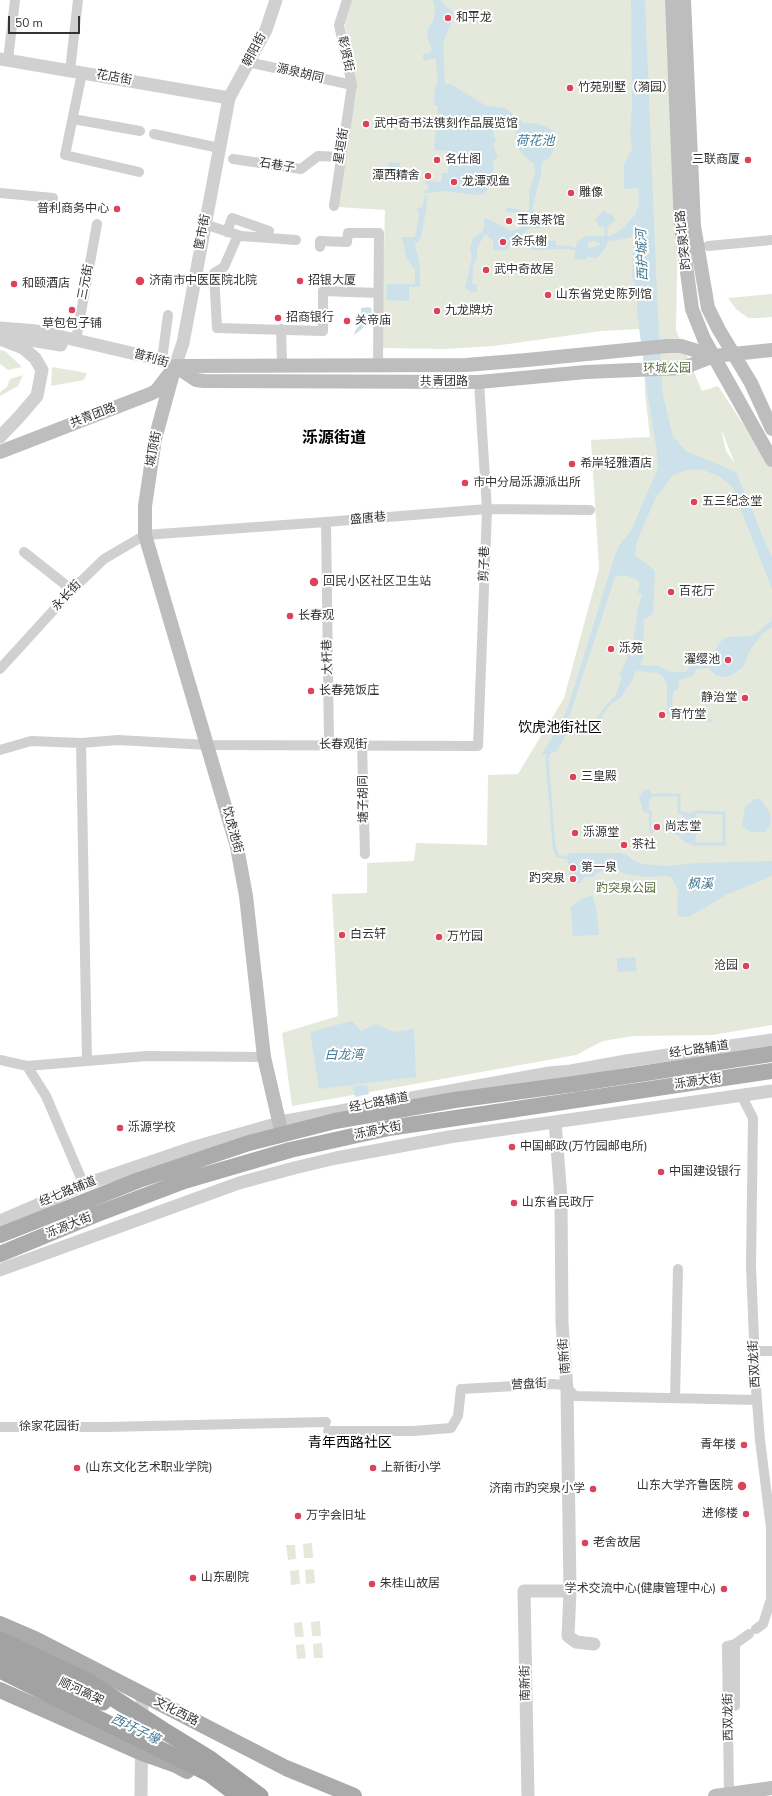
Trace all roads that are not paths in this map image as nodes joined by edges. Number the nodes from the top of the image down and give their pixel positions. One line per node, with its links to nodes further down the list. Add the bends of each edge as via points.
1 (15, 0): 7 (street)
2 (78, 0): 9 (street)
3 (276, 0): 8 (street, 朝阳街, via 266,30)
4 (347, 0): 10 (street, 彰贤街, via 339,25)
5 (672, 0): 39 (main road, 趵突泉北路, via 681,228 692,308 704,340)
6 (684, 0): 38 (main road, 趵突泉北路, via 694,226 708,308)
7 (4, 59): 9 (street, 花店街)
8 (248, 62): 10 (street, 源泉胡同); 11 (street, 朝阳街)
9 (76, 72): 11 (street, 花店街); 12 (street)
10 (352, 86): 16 (street, 星垣街)
11 (228, 98): 15 (street, 筐市街)
12 (73, 119): 13 (street); 18 (street, via 65,155)
13 (140, 131)
14 (154, 134): 15 (street)
15 (219, 148): 23 (street, 筐市街)
16 (340, 157): 17 (street, 石巷子, via 318,156 301,169); 21 (street, 星垣街)
17 (232, 159)
18 (139, 172)
19 (0, 193): 20 (street)
20 (52, 198)
21 (334, 206)
22 (97, 224): 36 (street, 三元街)
23 (204, 224): 25 (street); 43 (street, 筐市街, via 183,344)
24 (269, 231): 25 (street, via 232,218)
25 (227, 232): 26 (street)
26 (238, 235): 27 (street); 34 (street, via 224,267 214,273 217,328)
27 (296, 240)
28 (772, 240): 29 (street)
29 (708, 246)
30 (320, 247): 31 (street, via 320,241 347,242 348,233 379,233)
31 (378, 292): 34 (street, via 323,291 323,331); 42 (street)
32 (168, 315): 40 (street)
33 (0, 328): 36 (street, 普利街, via 36,331)
34 (281, 329): 41 (street)
35 (0, 337): 43 (street, 普利街, via 39,341); 46 (street, via 23,348 35,358 42,370 37,396)
36 (76, 340): 40 (street, 普利街)
37 (772, 350): 38 (main road, 共青团路)
38 (734, 355): 39 (main road, 共青团路); 45 (main road, 趵突泉北路, via 751,383)
39 (714, 356): 42 (main road, 共青团路, via 681,346 667,346 480,364); 44 (main road, 共青团路, via 683,368 563,374); 48 (main road, 趵突泉北路)
40 (162, 360): 43 (street, 普利街)
41 (282, 365): 42 (main road, 共青团路); 43 (main road, 共青团路)
42 (378, 365)
43 (175, 366): 44 (main road, 共青团路, via 196,380 204,381); 47 (main road, 共青团路, via 156,391 150,394); 52 (main road, 城顶街, via 155,440 145,506)
44 (479, 382): 49 (street, 剪子巷)
45 (772, 429)
46 (0, 437)
47 (0, 452)
48 (772, 460)
49 (487, 509): 50 (street, 盛唐巷); 51 (street, 盛唐巷); 60 (street, 剪子巷)
50 (590, 510)
51 (326, 522): 52 (street, 盛唐巷); 57 (street, 大杆巷)
52 (145, 534): 54 (street, 永长街, via 104,559); 59 (main road, 饮虎池街)
53 (24, 552): 54 (street)
54 (72, 590): 55 (street, 永长街)
55 (0, 669)
56 (81, 743): 59 (street, 长春观街, via 118,740); 61 (street, 长春观街, via 31,741); 67 (street)
57 (329, 744): 58 (street, 长春观街); 59 (street, 长春观街)
58 (362, 744): 60 (street, 长春观街); 62 (street, 塘子胡同)
59 (208, 745): 65 (main road, 饮虎池街, via 237,847 246,896)
60 (478, 746)
61 (0, 750)
62 (365, 854)
63 (772, 1040): 73 (street, 经七路辅道, via 549,1073)
64 (772, 1054): 73 (main road, 泺源大街)
65 (264, 1057): 67 (street, via 147,1056); 73 (main road, 饮虎池街)
66 (0, 1060): 68 (street)
67 (87, 1061): 68 (street)
68 (27, 1066): 74 (street, via 46,1096)
69 (772, 1071): 77 (main road, 泺源大街, via 389,1128 290,1150 184,1181)
70 (772, 1091): 71 (street)
71 (741, 1095): 72 (street); 80 (street, 西双龙街, via 753,1118 751,1266)
72 (555, 1122): 78 (street, via 434,1140 279,1171); 82 (street, 南新街, via 561,1198 562,1323)
73 (281, 1128): 74 (street, 经七路辅道, via 195,1147); 76 (main road, 泺源大街, via 249,1143 139,1180)
74 (84, 1185): 75 (street, 经七路辅道)
75 (0, 1221)
76 (0, 1235)
77 (0, 1254)
78 (0, 1270)
79 (678, 1270): 83 (street)
80 (754, 1351): 81 (street); 84 (street, 西双龙街)
81 (772, 1351)
82 (567, 1390): 83 (street, 营盘街, via 575,1396); 86 (street, 营盘街, via 564,1385 553,1384 461,1389 458,1416 451,1428 413,1431); 87 (street, 南新街)
83 (675, 1398): 84 (street, 营盘街)
84 (757, 1400): 100 (street, 西双龙街, via 771,1528 771,1600 763,1624 735,1644)
85 (0, 1427): 86 (street, 徐家花园街)
86 (327, 1427)
87 (570, 1591): 90 (street, 南新街, via 568,1636 576,1642); 106 (street, 南新街, via 524,1591)
88 (0, 1624): 95 (main road, 文化西路, via 35,1639)
89 (0, 1640): 97 (highway, bridge, via 87,1681)
90 (594, 1644)
91 (0, 1655): 97 (highway, 顺河高架, bridge)
92 (0, 1670): 96 (highway, 顺河高架, bridge)
93 (0, 1680): 96 (highway, bridge)
94 (0, 1690): 98 (main road)
95 (142, 1694): 98 (street); 105 (main road, 文化西路, via 286,1768)
96 (84, 1712): 103 (highway, 顺河高架, bridge, via 210,1774)
97 (161, 1729): 104 (highway, 顺河高架, via 210,1759)
98 (142, 1753): 101 (street); 102 (main road, via 176,1765 216,1786)
99 (772, 1788): 100 (main road)
100 (735, 1795): 107 (main road)
101 (141, 1796)
102 (228, 1796)
103 (239, 1796)
104 (260, 1796)
105 (354, 1796)
106 (528, 1796)
107 (715, 1796)

